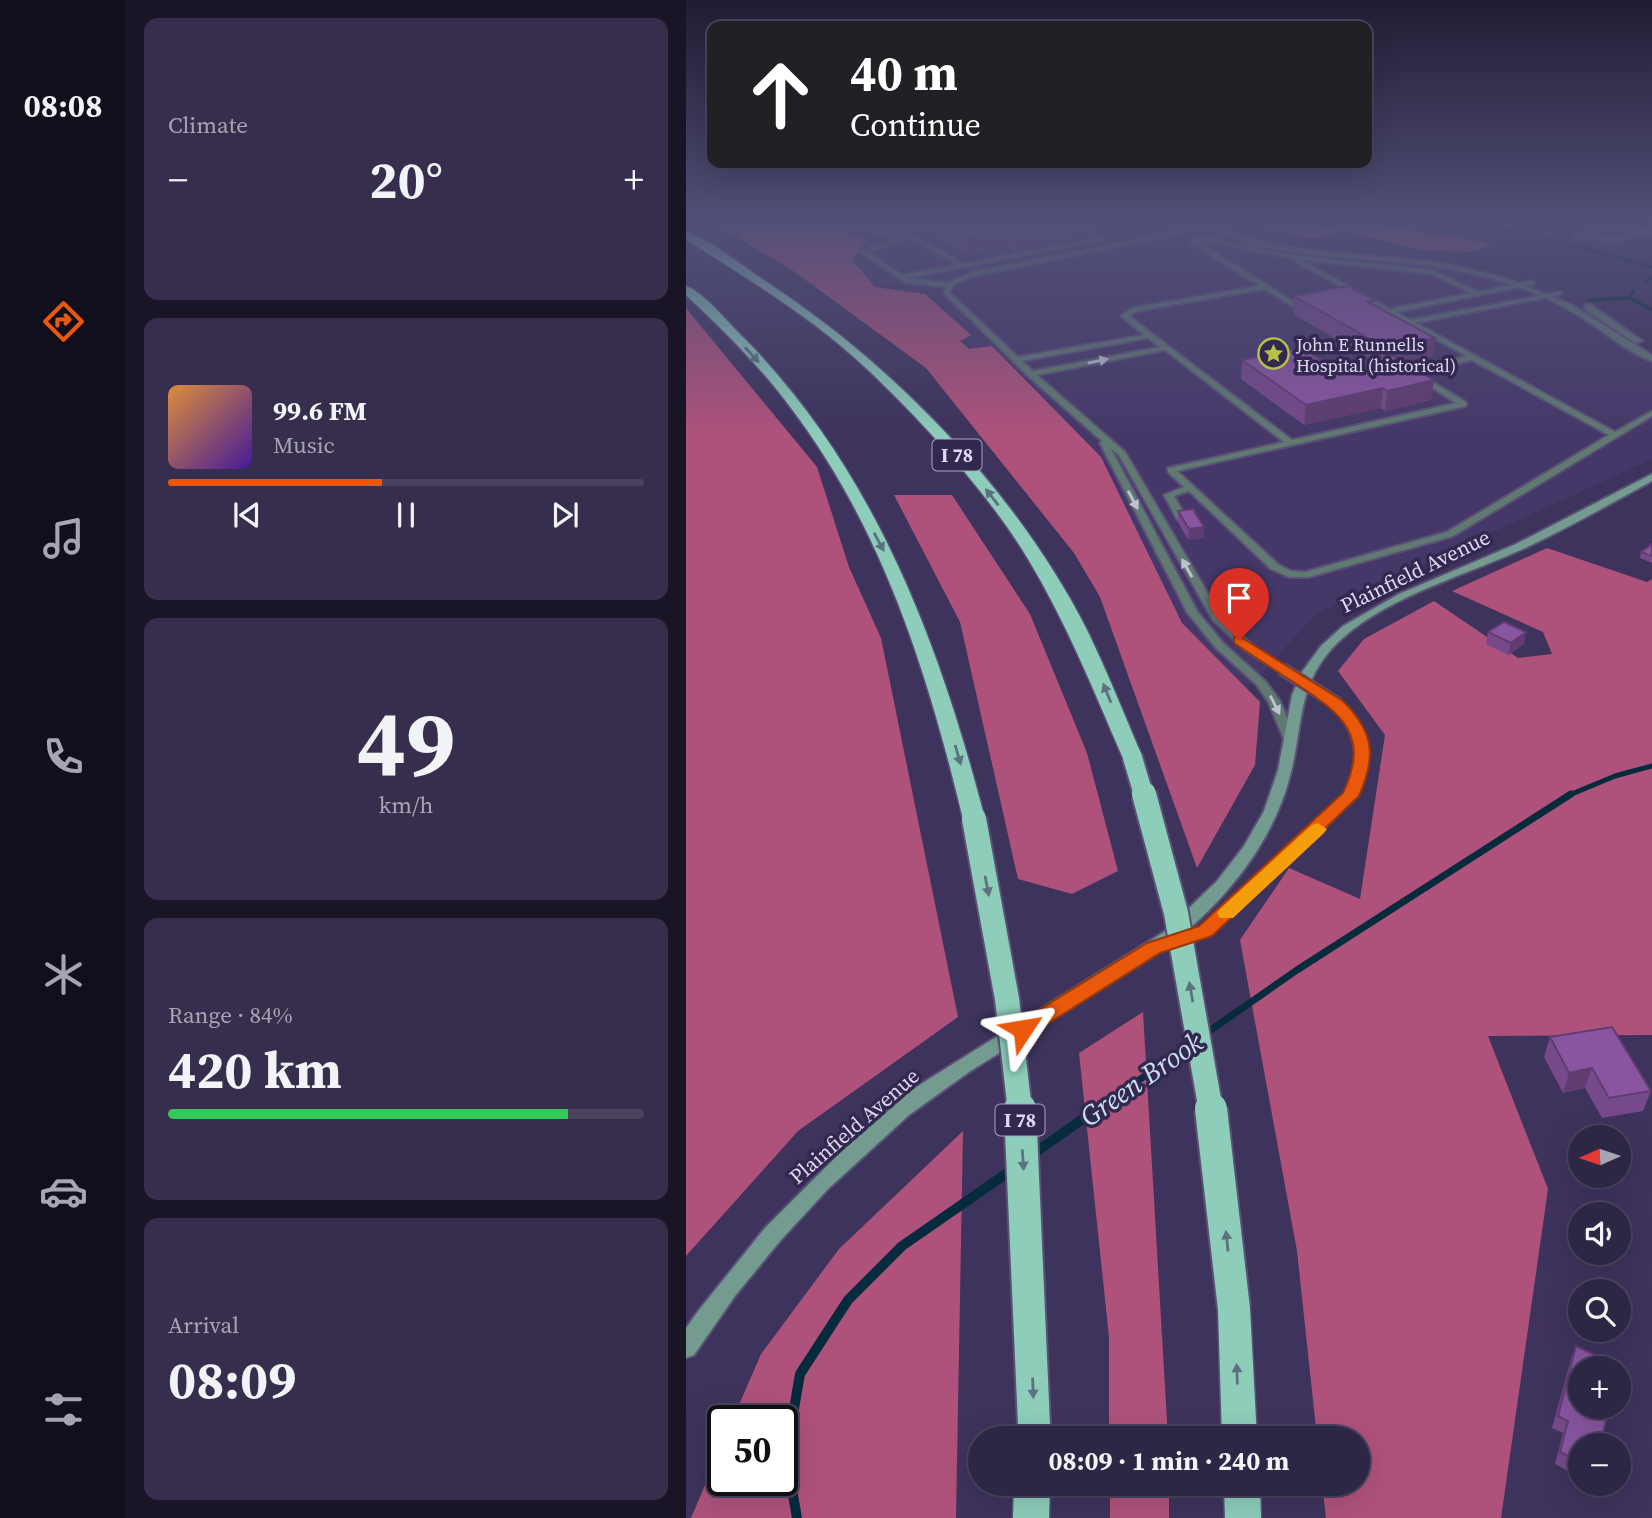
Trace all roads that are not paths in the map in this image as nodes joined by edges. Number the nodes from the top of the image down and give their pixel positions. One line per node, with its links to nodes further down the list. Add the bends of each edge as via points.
1 (691, 294): 34 (highway, I 78, one-way to 34, bridge, via 770,374 835,461 909,607 948,720 974,819 1015,1061 1025,1180)
2 (776, 294): 35 (highway, I 78, one-way to 2, bridge, via 1221,1182 1183,950 1163,858 1132,756 1077,629 1035,556 973,473 871,365)
3 (947, 294): 21 (lane)
4 (1227, 294): 16 (lane, via 1126,312 1125,318)
5 (1276, 294): 13 (lane, via 1296,306)
6 (1478, 294): 14 (lane)
7 (1545, 294): 11 (street)
8 (1554, 294): 11 (lane)
9 (1561, 294): 18 (street)
10 (1361, 295): 12 (lane); 14 (lane)
11 (1548, 295): 15 (lane); 20 (street)
12 (1347, 297)
13 (1321, 302)
14 (1389, 310): 15 (lane)
15 (1410, 322): 19 (lane)
16 (1148, 336): 17 (lane); 21 (lane)
17 (1166, 348): 22 (lane, one-way to 17); 26 (lane)
18 (1652, 349)
19 (1474, 357): 24 (lane); 26 (lane, via 1411,372 1463,404)
20 (1652, 358)
21 (1016, 360): 22 (lane)
22 (1031, 374): 25 (lane)
23 (1652, 413): 24 (lane)
24 (1616, 436): 28 (lane, via 1450,534 1305,575 1289,574 1275,566)
25 (1102, 439): 30 (lane, one-way to 25, via 1249,648 1217,618 1128,461); 31 (lane, one-way to 31, via 1192,612 1219,645 1261,683)
26 (1291, 443): 28 (lane, via 1171,470)
27 (1652, 477): 31 (main road, Plainfield Avenue, via 1523,545 1348,627 1309,669 1297,695)
28 (1190, 488): 29 (lane, via 1168,495)
29 (1182, 519)
30 (1282, 669): 32 (lane, bridge, via 1338,705 1354,725 1364,755 1350,796 1206,931)
31 (1290, 737): 32 (main road, Plainfield Avenue, via 1272,808 1253,845 1191,919)
32 (1153, 948): 33 (main road, Plainfield Avenue, via 917,1097 856,1149 758,1251)
33 (686, 1347)
34 (1034, 1426)
35 (1239, 1426)
36 (1032, 1496): 38 (highway)
37 (1242, 1496): 39 (highway)
38 (1031, 1518)
39 (1243, 1518)

